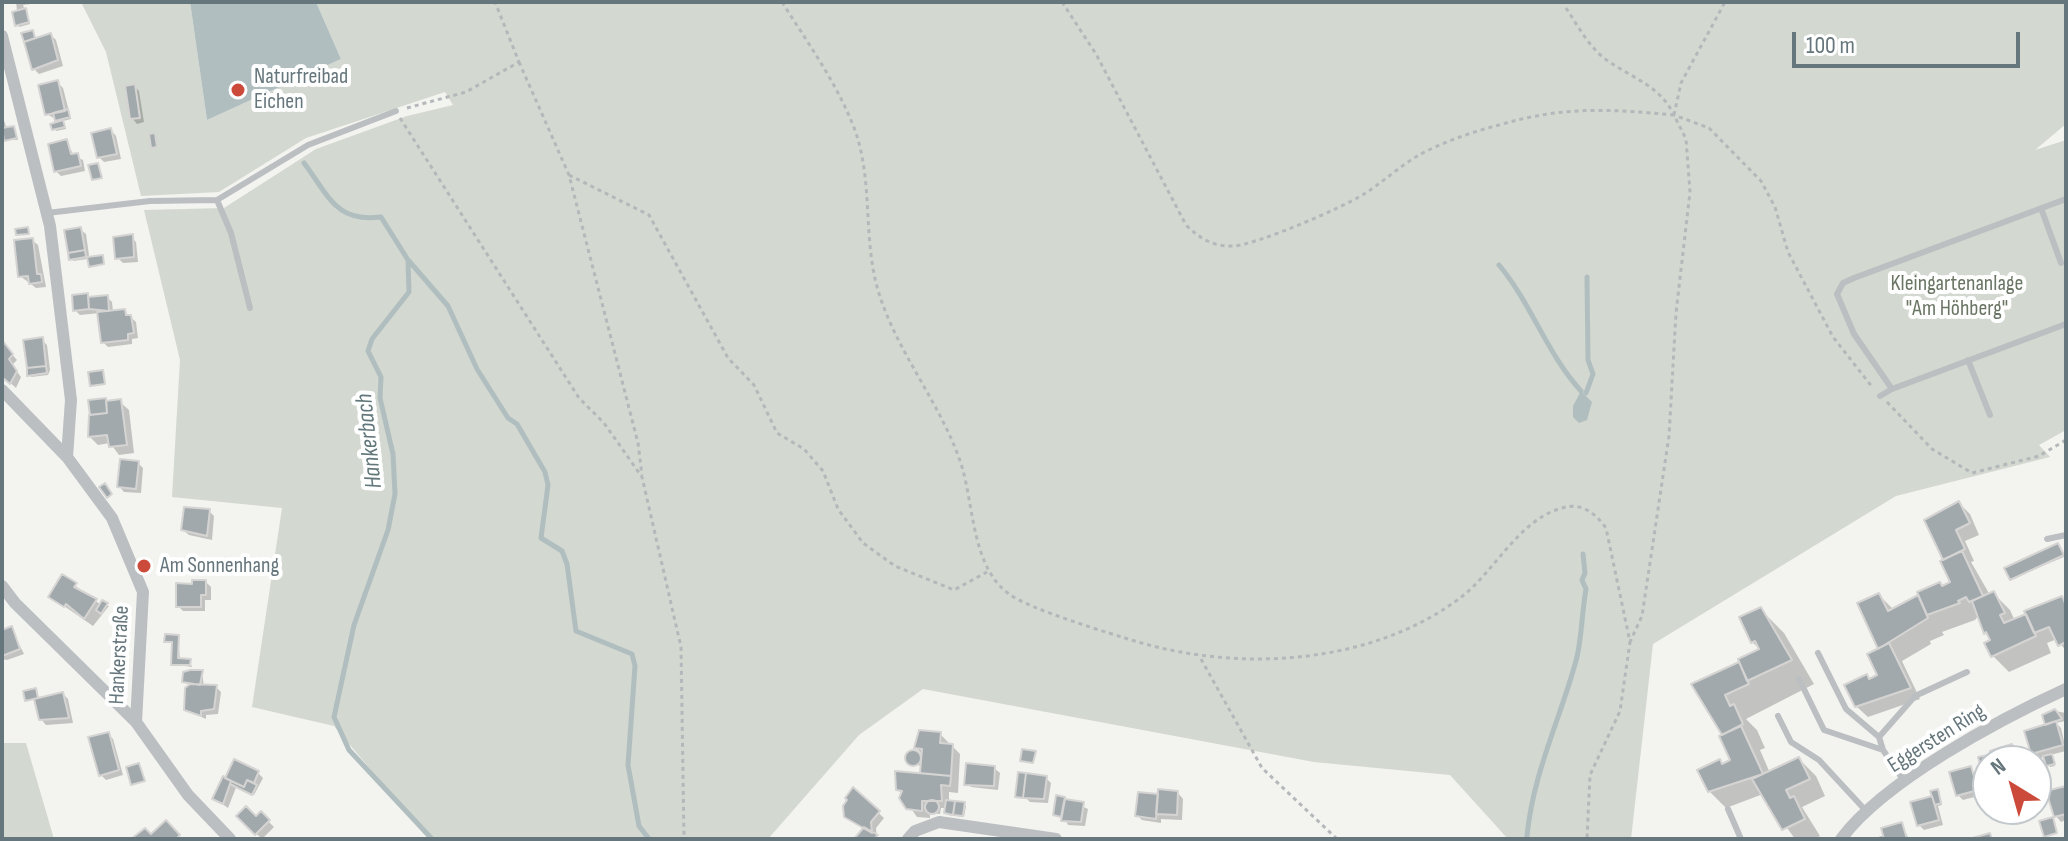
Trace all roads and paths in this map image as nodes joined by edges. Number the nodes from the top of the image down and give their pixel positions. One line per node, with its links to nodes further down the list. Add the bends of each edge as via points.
1 (495, 2): 7 (path)
2 (782, 2): 27 (path, via 840,92 857,137 876,284 961,464)
3 (1062, 2): 9 (path, via 1096,54 1186,225 1199,239 1218,245 1262,238 1350,201 1419,155 1498,125 1542,114 1621,108)
4 (1725, 2): 9 (path, via 1681,83)
5 (1566, 8): 9 (path, via 1606,59 1656,89)
6 (2, 36): 14 (street)
7 (519, 62): 8 (path, via 466,92); 10 (path)
8 (396, 111): 12 (lane, via 308,145); 24 (path, via 579,398)
9 (1674, 115): 30 (path, via 1686,139 1690,192 1669,436 1642,616)
10 (569, 175): 24 (path); 27 (path, via 649,215 728,358 754,385 777,433 804,449 823,471 838,509 863,543 895,566 954,590)
11 (2066, 199): 13 (lane)
12 (217, 200): 14 (lane, via 150,201); 16 (lane)
13 (2041, 208): 15 (lane); 19 (lane, via 1838,288 1854,334)
14 (47, 213): 23 (street, via 71,400)
15 (2061, 263)
16 (250, 308)
17 (2066, 324): 18 (lane)
18 (1968, 360): 19 (lane); 22 (lane)
19 (1892, 389): 21 (lane)
20 (2, 390): 23 (street, Hankerstraße)
21 (1880, 396)
22 (1990, 415)
23 (67, 457): 37 (street, Hankerstraße, via 112,518 143,592)
24 (642, 477): 44 (path, via 681,647)
25 (2066, 535): 26 (lane)
26 (2047, 539)
27 (988, 572): 32 (path, via 1009,594 1035,605 1137,642)
28 (2, 586): 29 (street)
29 (8, 604): 37 (street)
30 (1630, 642): 32 (path, via 1606,528 1595,513 1580,507 1543,517 1460,598 1423,621 1374,641 1307,655); 48 (path, via 1620,711 1590,775)
31 (1818, 653): 38 (lane, via 1846,709)
32 (1200, 657): 47 (path, via 1262,768)
33 (1967, 672): 38 (lane, via 1915,696)
34 (1799, 679): 39 (lane, via 1824,730)
35 (2066, 689): 40 (street, Eggersten Ring)
36 (1778, 716): 42 (lane, via 1791,742 1819,760)
37 (136, 722): 43 (street, Hankerstraße, via 188,795)
38 (1879, 737): 39 (lane)
39 (1883, 750): 40 (lane)
40 (1904, 781): 42 (street, Eggersten Ring)
41 (1728, 809): 49 (lane)
42 (1868, 813): 50 (street, Eggersten Ring)
43 (230, 839)
44 (684, 839)
45 (908, 839): 46 (street, via 939,822)
46 (1056, 839)
47 (1337, 839)
48 (1587, 839)
49 (1741, 839)
50 (1841, 839)

